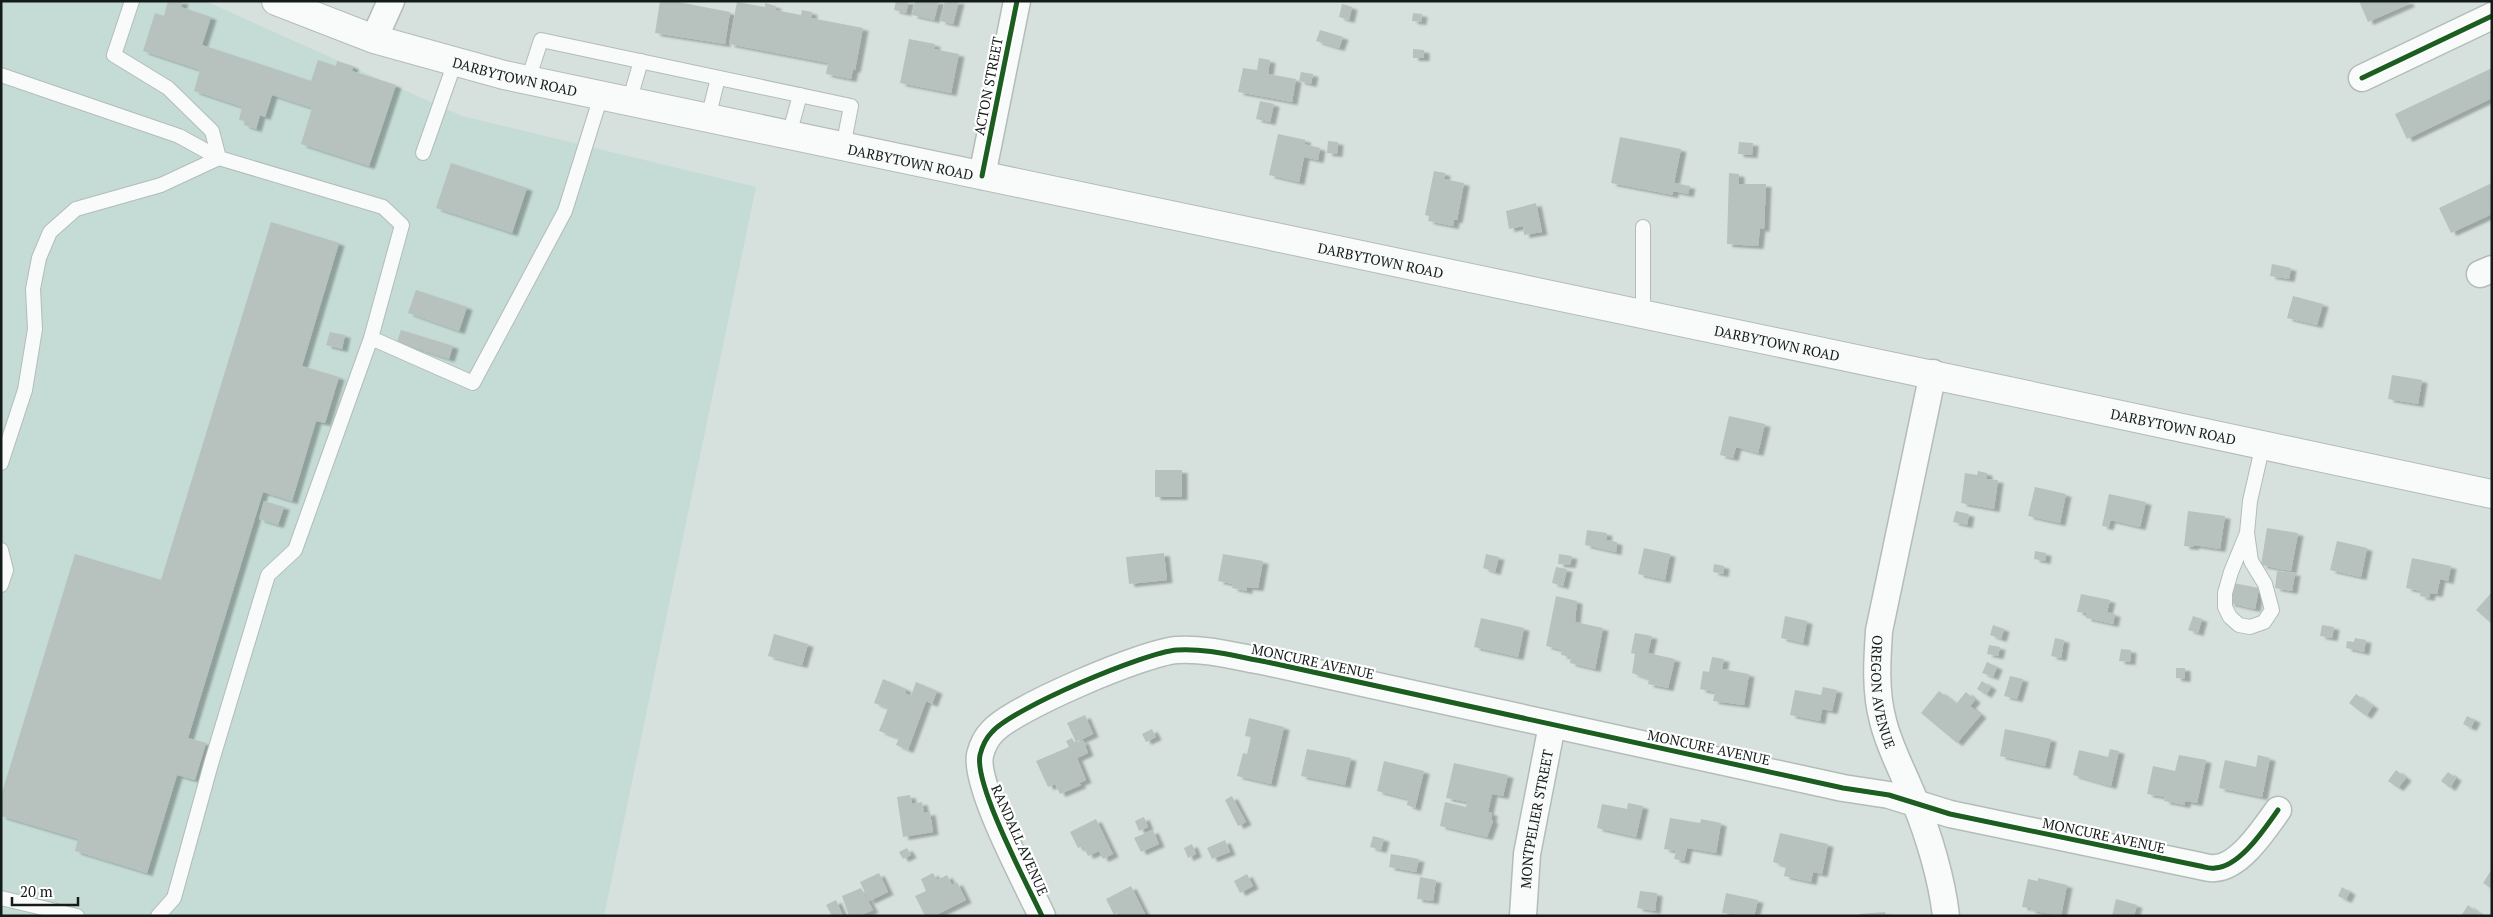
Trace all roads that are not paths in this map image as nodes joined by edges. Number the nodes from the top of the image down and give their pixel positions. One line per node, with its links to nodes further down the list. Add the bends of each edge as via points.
1 (132, 1): 20 (lane, via 114,55 168,88 212,131)
2 (276, 1): 6 (main road, DARBYTOWN ROAD)
3 (391, 1): 6 (street)
4 (1017, 1): 21 (street, ACTON STREET)
5 (2492, 16): 11 (street)
6 (374, 39): 7 (main road, DARBYTOWN ROAD)
7 (455, 62): 12 (main road, DARBYTOWN ROAD); 19 (lane)
8 (641, 62): 10 (lane); 12 (lane, via 541,40); 15 (lane)
9 (1, 75): 20 (lane, via 179,136)
10 (718, 78): 13 (lane); 16 (lane)
11 (2362, 78)
12 (528, 80): 14 (main road, DARBYTOWN ROAD)
13 (800, 95): 17 (lane); 18 (lane, via 851,106)
14 (601, 96): 15 (main road, DARBYTOWN ROAD); 24 (lane, via 565,211 473,383)
15 (629, 102): 16 (main road, DARBYTOWN ROAD)
16 (708, 118): 17 (main road, DARBYTOWN ROAD)
17 (789, 135): 18 (main road, DARBYTOWN ROAD)
18 (843, 147): 21 (main road, DARBYTOWN ROAD)
19 (423, 153)
20 (219, 158): 24 (lane, via 383,207 402,225); 27 (lane, via 161,185 76,209 50,232 39,258 33,289 35,329 25,390)
21 (982, 176): 23 (main road, DARBYTOWN ROAD)
22 (1643, 227): 23 (lane)
23 (1643, 314): 25 (main road, DARBYTOWN ROAD)
24 (371, 338): 38 (lane, via 295,550 268,574 174,898)
25 (1933, 373): 26 (main road, DARBYTOWN ROAD); 34 (street, OREGON AVENUE, via 1895,552 1877,666 1883,720)
26 (2263, 444): 28 (main road, DARBYTOWN ROAD); 29 (lane, via 2250,501)
27 (1, 463)
28 (2492, 494)
29 (2247, 533): 29 (lane, via 2231,572 2224,607 2239,625 2250,627 2264,622 2272,610 2265,584 2251,561)
30 (1, 550): 31 (lane, via 6,570)
31 (1, 584)
32 (1112, 669): 33 (street, MONCURE AVENUE, via 1138,659 1189,650 1267,662); 39 (street, RANDALL AVENUE, via 997,727 983,744 980,773)
33 (1552, 725): 34 (street, MONCURE AVENUE); 40 (street, MONTPELIER STREET, via 1527,854)
34 (1916, 803): 35 (street, MONCURE AVENUE, via 1950,814 2217,868 2233,861 2249,848); 41 (street, OREGON AVENUE, via 1944,896)
35 (2278, 810)
36 (1, 898): 37 (lane)
37 (77, 916)
38 (158, 916)
39 (1042, 916)
40 (1523, 916)
41 (1946, 916)

